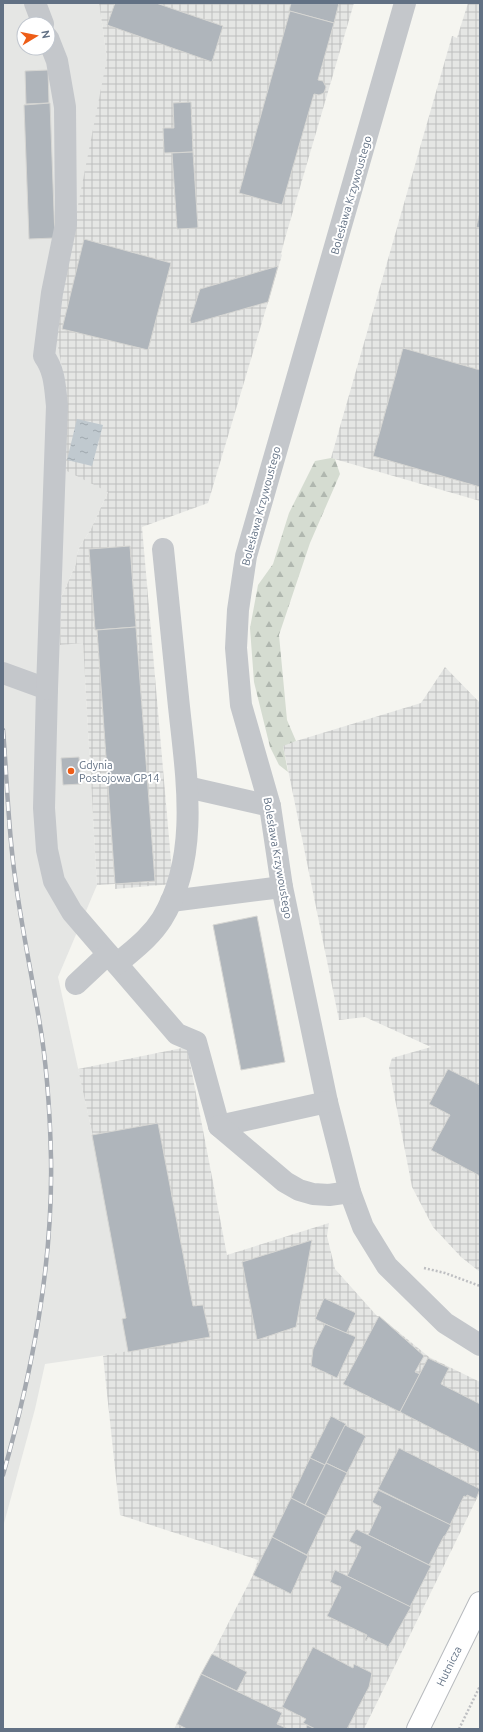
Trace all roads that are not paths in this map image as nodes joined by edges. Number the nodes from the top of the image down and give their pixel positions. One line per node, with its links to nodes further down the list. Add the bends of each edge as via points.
1 (35, 3): 3 (street)
2 (405, 3): 9 (street, Bolesława Krzywoustego, via 246,556 238,610 236,648 241,705)
3 (40, 16)
4 (55, 56): 7 (street, via 65,107 66,224 52,293 44,356 51,365 57,406)
5 (163, 549): 8 (street)
6 (3, 673): 7 (street)
7 (47, 689): 12 (street, via 44,808 50,865 54,881 72,912)
8 (187, 787): 9 (street); 11 (street, via 186,843)
9 (270, 806): 10 (street, Bolesława Krzywoustego)
10 (282, 887): 11 (street); 14 (street, Bolesława Krzywoustego)
11 (171, 901): 12 (street, via 151,934)
12 (112, 959): 13 (street); 15 (street, via 178,1034 196,1042)
13 (76, 984)
14 (327, 1102): 15 (street); 16 (street, Bolesława Krzywoustego)
15 (219, 1126): 16 (street, via 285,1182 299,1190 329,1196)
16 (350, 1192): 17 (street, Bolesława Krzywoustego, via 363,1227 387,1266 445,1323)
17 (480, 1345)
18 (480, 1603): 19 (main road, Hutnicza)
19 (418, 1729)

